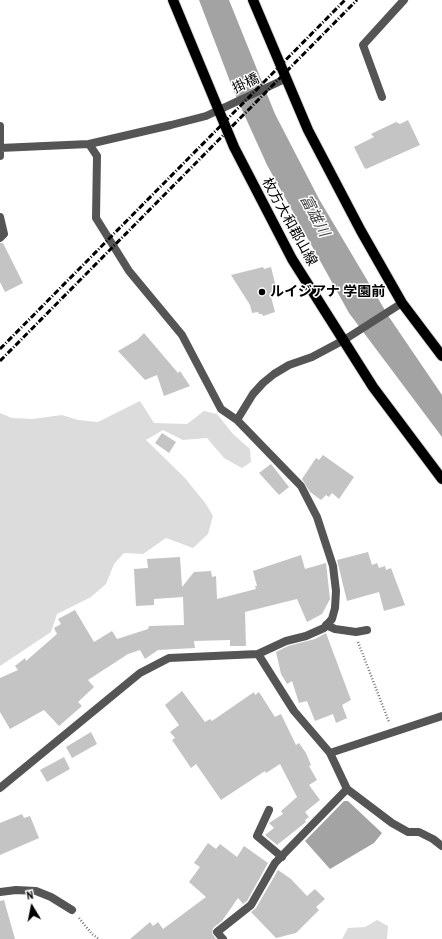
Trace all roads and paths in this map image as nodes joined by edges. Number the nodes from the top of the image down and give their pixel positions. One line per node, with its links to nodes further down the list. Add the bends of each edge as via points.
1 (173, 0): 6 (main road, 枚方大和郡山線)
2 (253, 0): 4 (main road)
3 (404, 0): 5 (street, via 363,45)
4 (285, 79): 6 (street, 掛橋); 12 (main road, via 308,130)
5 (382, 96)
6 (218, 111): 8 (street, 掛橋, via 171,126); 13 (main road, 枚方大和郡山線, via 292,259)
7 (0, 126): 9 (street)
8 (89, 144): 9 (street, 掛橋); 15 (street, via 97,156 96,218 129,271 182,335 221,409)
9 (0, 150)
10 (0, 217): 11 (street, via 4,234)
11 (0, 238)
12 (402, 303): 13 (street); 14 (main road)
13 (344, 340): 15 (street, via 289,365 263,382); 16 (main road, 枚方大和郡山線, via 373,387)
14 (442, 356)
15 (237, 420): 17 (street, via 301,486 317,517 333,566 336,591 332,619)
16 (442, 479)
17 (326, 625): 19 (street); 20 (street, via 306,636 286,641)
18 (367, 630): 19 (street)
19 (356, 632): 22 (path)
20 (258, 654): 23 (street, via 294,711); 24 (street, via 169,658 158,663 140,673)
21 (442, 716): 22 (street)
22 (392, 731): 23 (street)
23 (330, 753): 25 (street)
24 (0, 788)
25 (347, 789): 27 (street, via 392,823 408,832 418,832); 28 (street)
26 (269, 810): 28 (street, via 257,836)
27 (442, 846)
28 (282, 857): 32 (street, via 275,863 251,905 217,932)
29 (0, 892): 30 (street, via 36,891)
30 (72, 910): 31 (path)
31 (99, 939)
32 (223, 939)

